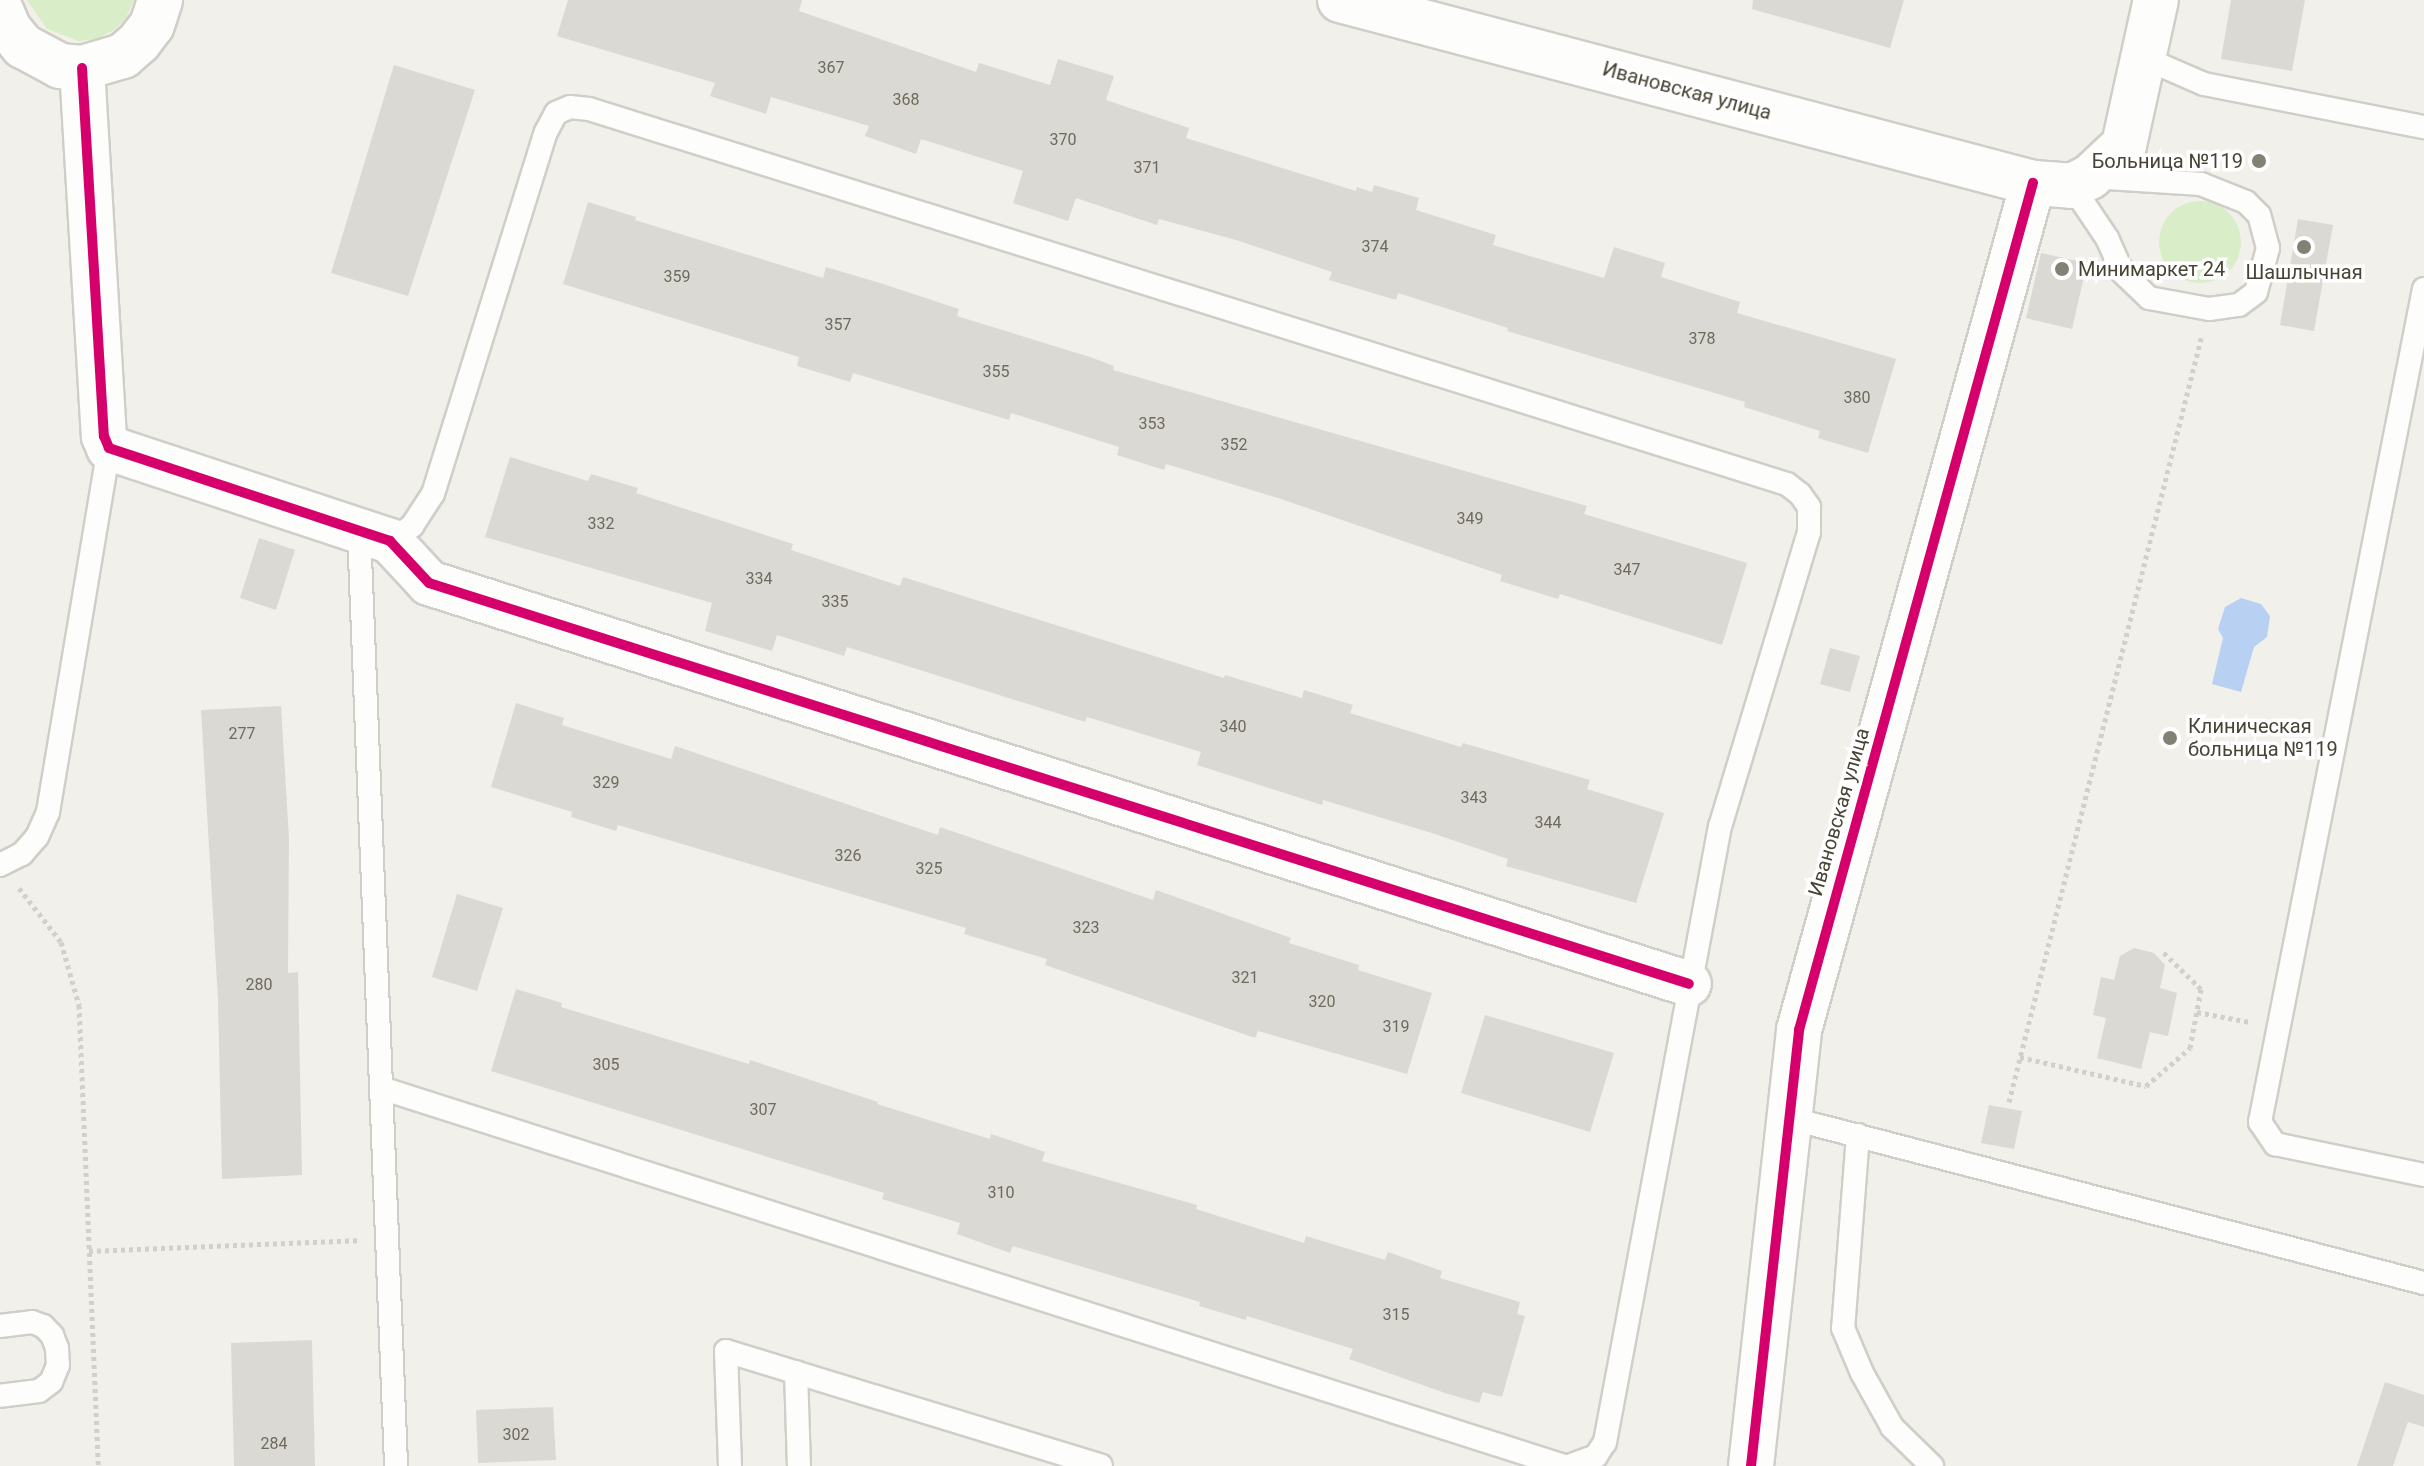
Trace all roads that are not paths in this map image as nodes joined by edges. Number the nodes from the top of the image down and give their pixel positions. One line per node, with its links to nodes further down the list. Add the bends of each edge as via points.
1 (160, 0): 6 (street, via 152,25 123,56)
2 (1340, 0): 8 (street, Ивановская улица)
3 (2156, 0): 5 (street)
4 (0, 8): 6 (street, via 23,46 60,66)
5 (2144, 58): 7 (lane, via 2204,84); 8 (street, via 2124,145)
6 (82, 68): 10 (street, via 104,436)
7 (2424, 127)
8 (2065, 182): 8 (lane, via 2201,184 2246,202 2259,215 2268,248 2256,292 2239,305 2209,309 2149,298 2122,272 2107,238); 15 (street, Ивановская улица, via 1812,974 1799,1030)
9 (2424, 289): 17 (lane, via 2260,1122 2275,1144)
10 (109, 448): 11 (street); 12 (lane, via 48,812 22,854)
11 (374, 536): 13 (street, via 429,583); 13 (lane, via 412,526 433,494 546,132 556,113 570,107 604,113 1787,484 1809,507 1809,532 1720,826); 14 (lane)
12 (1, 865)
13 (1689, 984): 26 (lane, via 1605,1442 1596,1456)
14 (381, 1088): 22 (lane); 26 (lane)
15 (1789, 1118): 16 (lane); 27 (street, Ивановская улица)
16 (1858, 1135): 18 (lane); 28 (lane, via 1843,1328 1892,1427)
17 (2424, 1175)
18 (2424, 1283)
19 (0, 1326): 21 (lane, via 43,1326 57,1348 58,1365 51,1382 39,1391)
20 (796, 1372): 23 (lane, via 726,1351); 24 (lane); 25 (lane)
21 (0, 1396)
22 (396, 1466)
23 (730, 1466)
24 (799, 1466)
25 (1101, 1466)
26 (1566, 1466)
27 (1751, 1466)
28 (1932, 1466)

